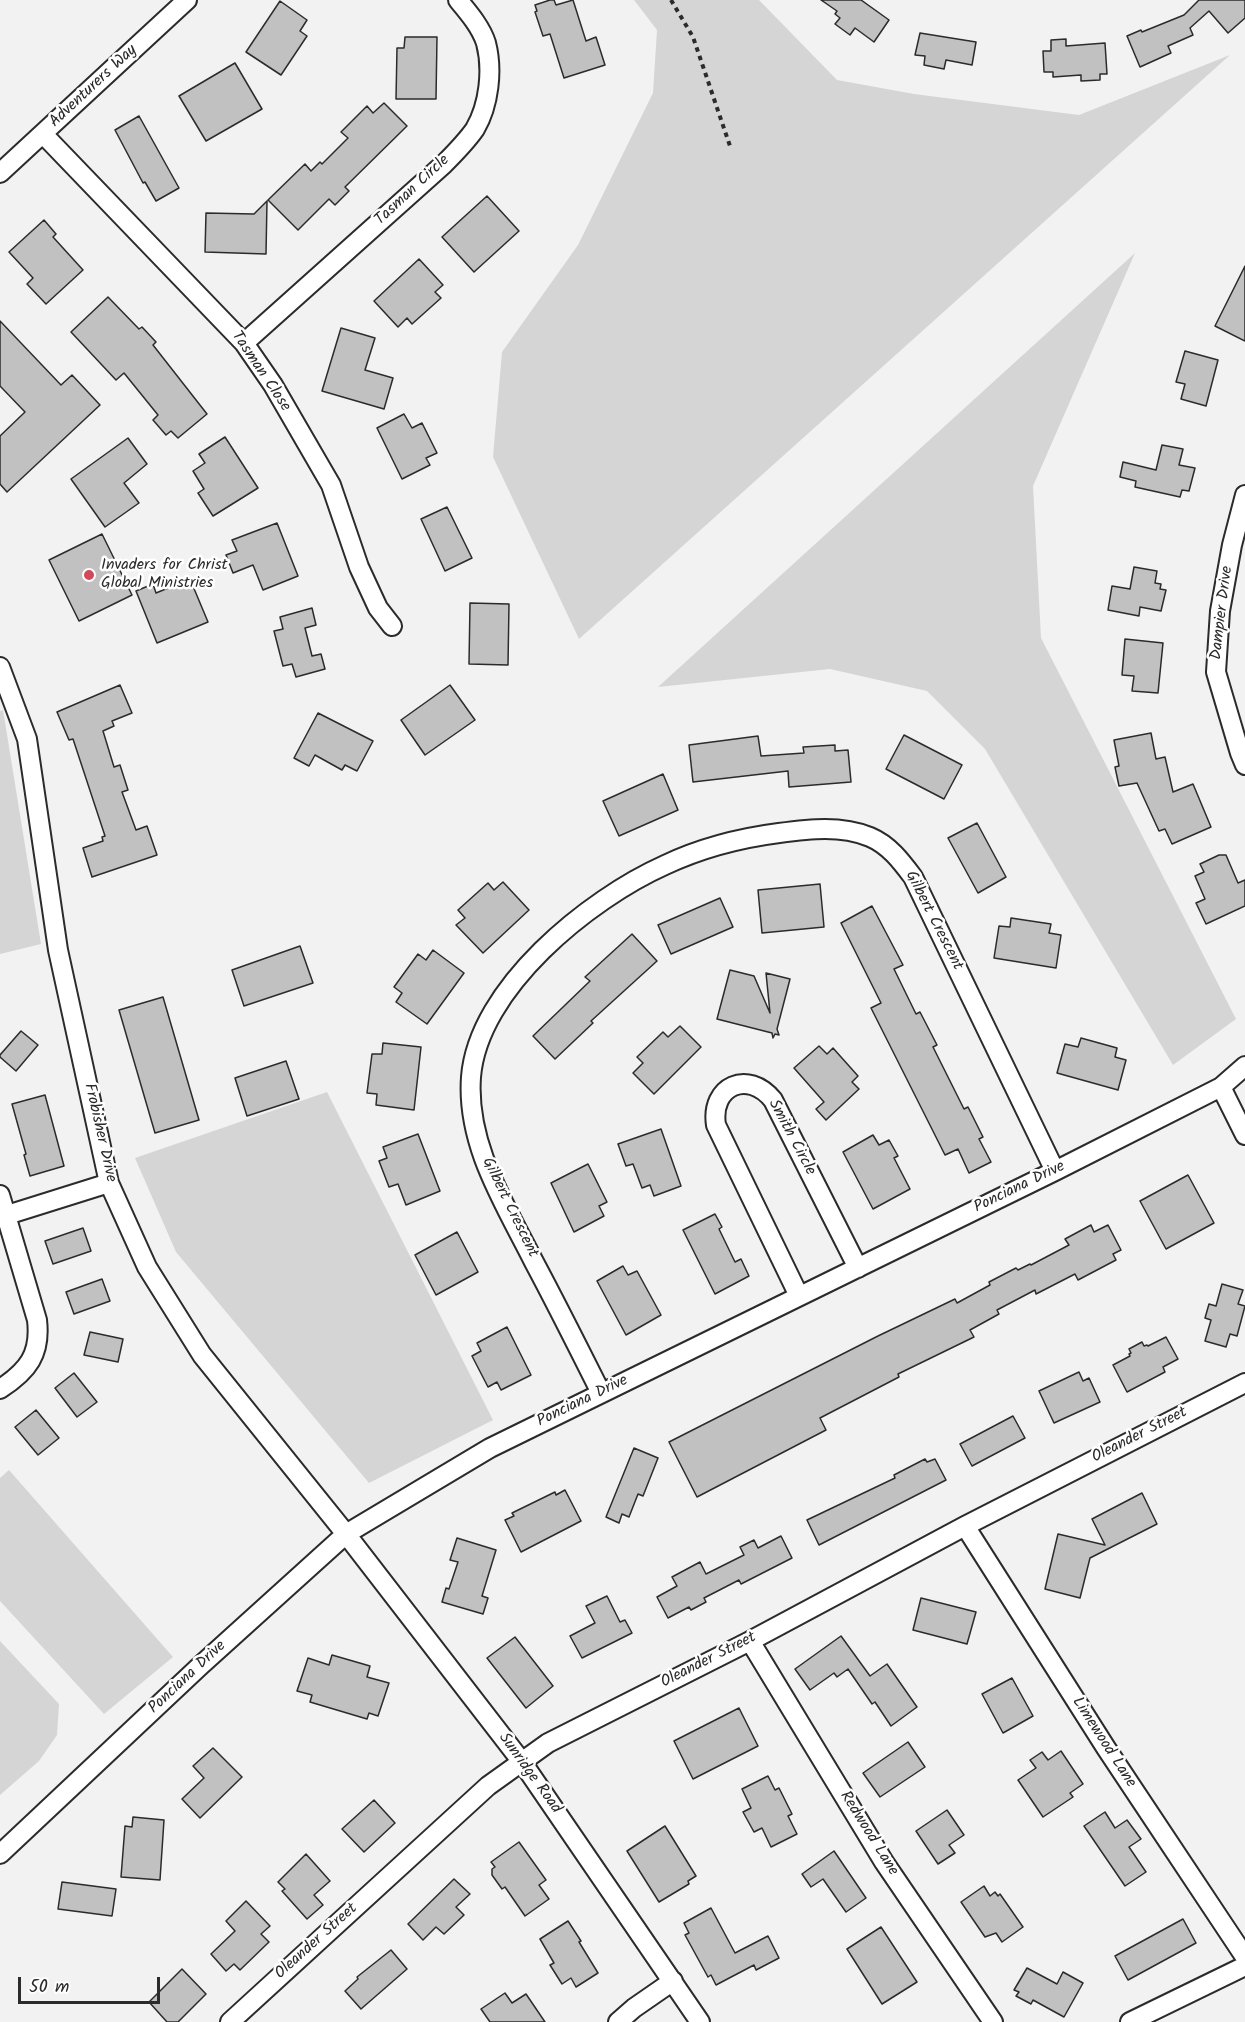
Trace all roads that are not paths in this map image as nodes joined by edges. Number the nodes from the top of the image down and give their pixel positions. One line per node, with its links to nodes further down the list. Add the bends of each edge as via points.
1 (187, 0): 3 (street, Adventurers Way)
2 (458, 0): 5 (street, Tasman Circle, via 477,25 489,64 483,110 476,127 444,164)
3 (43, 134): 4 (street, Adventurers Way); 5 (street, Tasman Close)
4 (0, 173)
5 (244, 343): 8 (street, Tasman Close, via 331,485 359,567 378,608)
6 (1245, 495): 7 (street, Dampier Drive)
7 (1238, 545): 10 (street, Dampier Drive, via 1220,610 1216,672)
8 (392, 626)
9 (0, 668): 15 (street, Frobisher Drive, via 27,739 58,950)
10 (1245, 765)
11 (1245, 1066): 12 (street, Ponciana Drive)
12 (1221, 1087): 13 (street); 14 (street, Ponciana Drive)
13 (1245, 1136)
14 (1055, 1171): 18 (street, Ponciana Drive); 22 (street, Gilbert Crescent, via 913,877 893,852 850,830 818,829 726,843 638,878 592,908 517,978 485,1026 471,1078 472,1105 483,1158)
15 (109, 1183): 17 (street); 24 (street, Frobisher Drive, via 147,1267 202,1355)
16 (0, 1195): 17 (street)
17 (7, 1215): 21 (street, via 38,1332 32,1358)
18 (858, 1268): 19 (street, Ponciana Drive); 19 (street, Smith Circle, via 773,1100 754,1084 731,1086 716,1104 716,1125)
19 (799, 1296): 22 (street, Ponciana Drive)
20 (1245, 1383): 23 (street, Oleander Street)
21 (0, 1389)
22 (601, 1393): 24 (street, Ponciana Drive, via 490,1448)
23 (964, 1527): 25 (street, Oleander Street); 28 (street, Limewood Lane)
24 (346, 1534): 26 (street, Sunridge Road); 27 (street, Ponciana Drive)
25 (750, 1641): 26 (street, Oleander Street, via 548,1743); 34 (street, Redwood Lane, via 884,1862)
26 (522, 1762): 30 (street, Sunridge Road); 31 (street, Oleander Street, via 488,1786)
27 (0, 1854)
28 (1245, 1957)
29 (1245, 1966): 35 (street)
30 (673, 1981): 32 (street); 33 (street, Sunridge Road)
31 (230, 2022)
32 (618, 2022)
33 (700, 2022)
34 (993, 2022)
35 (1130, 2022)

